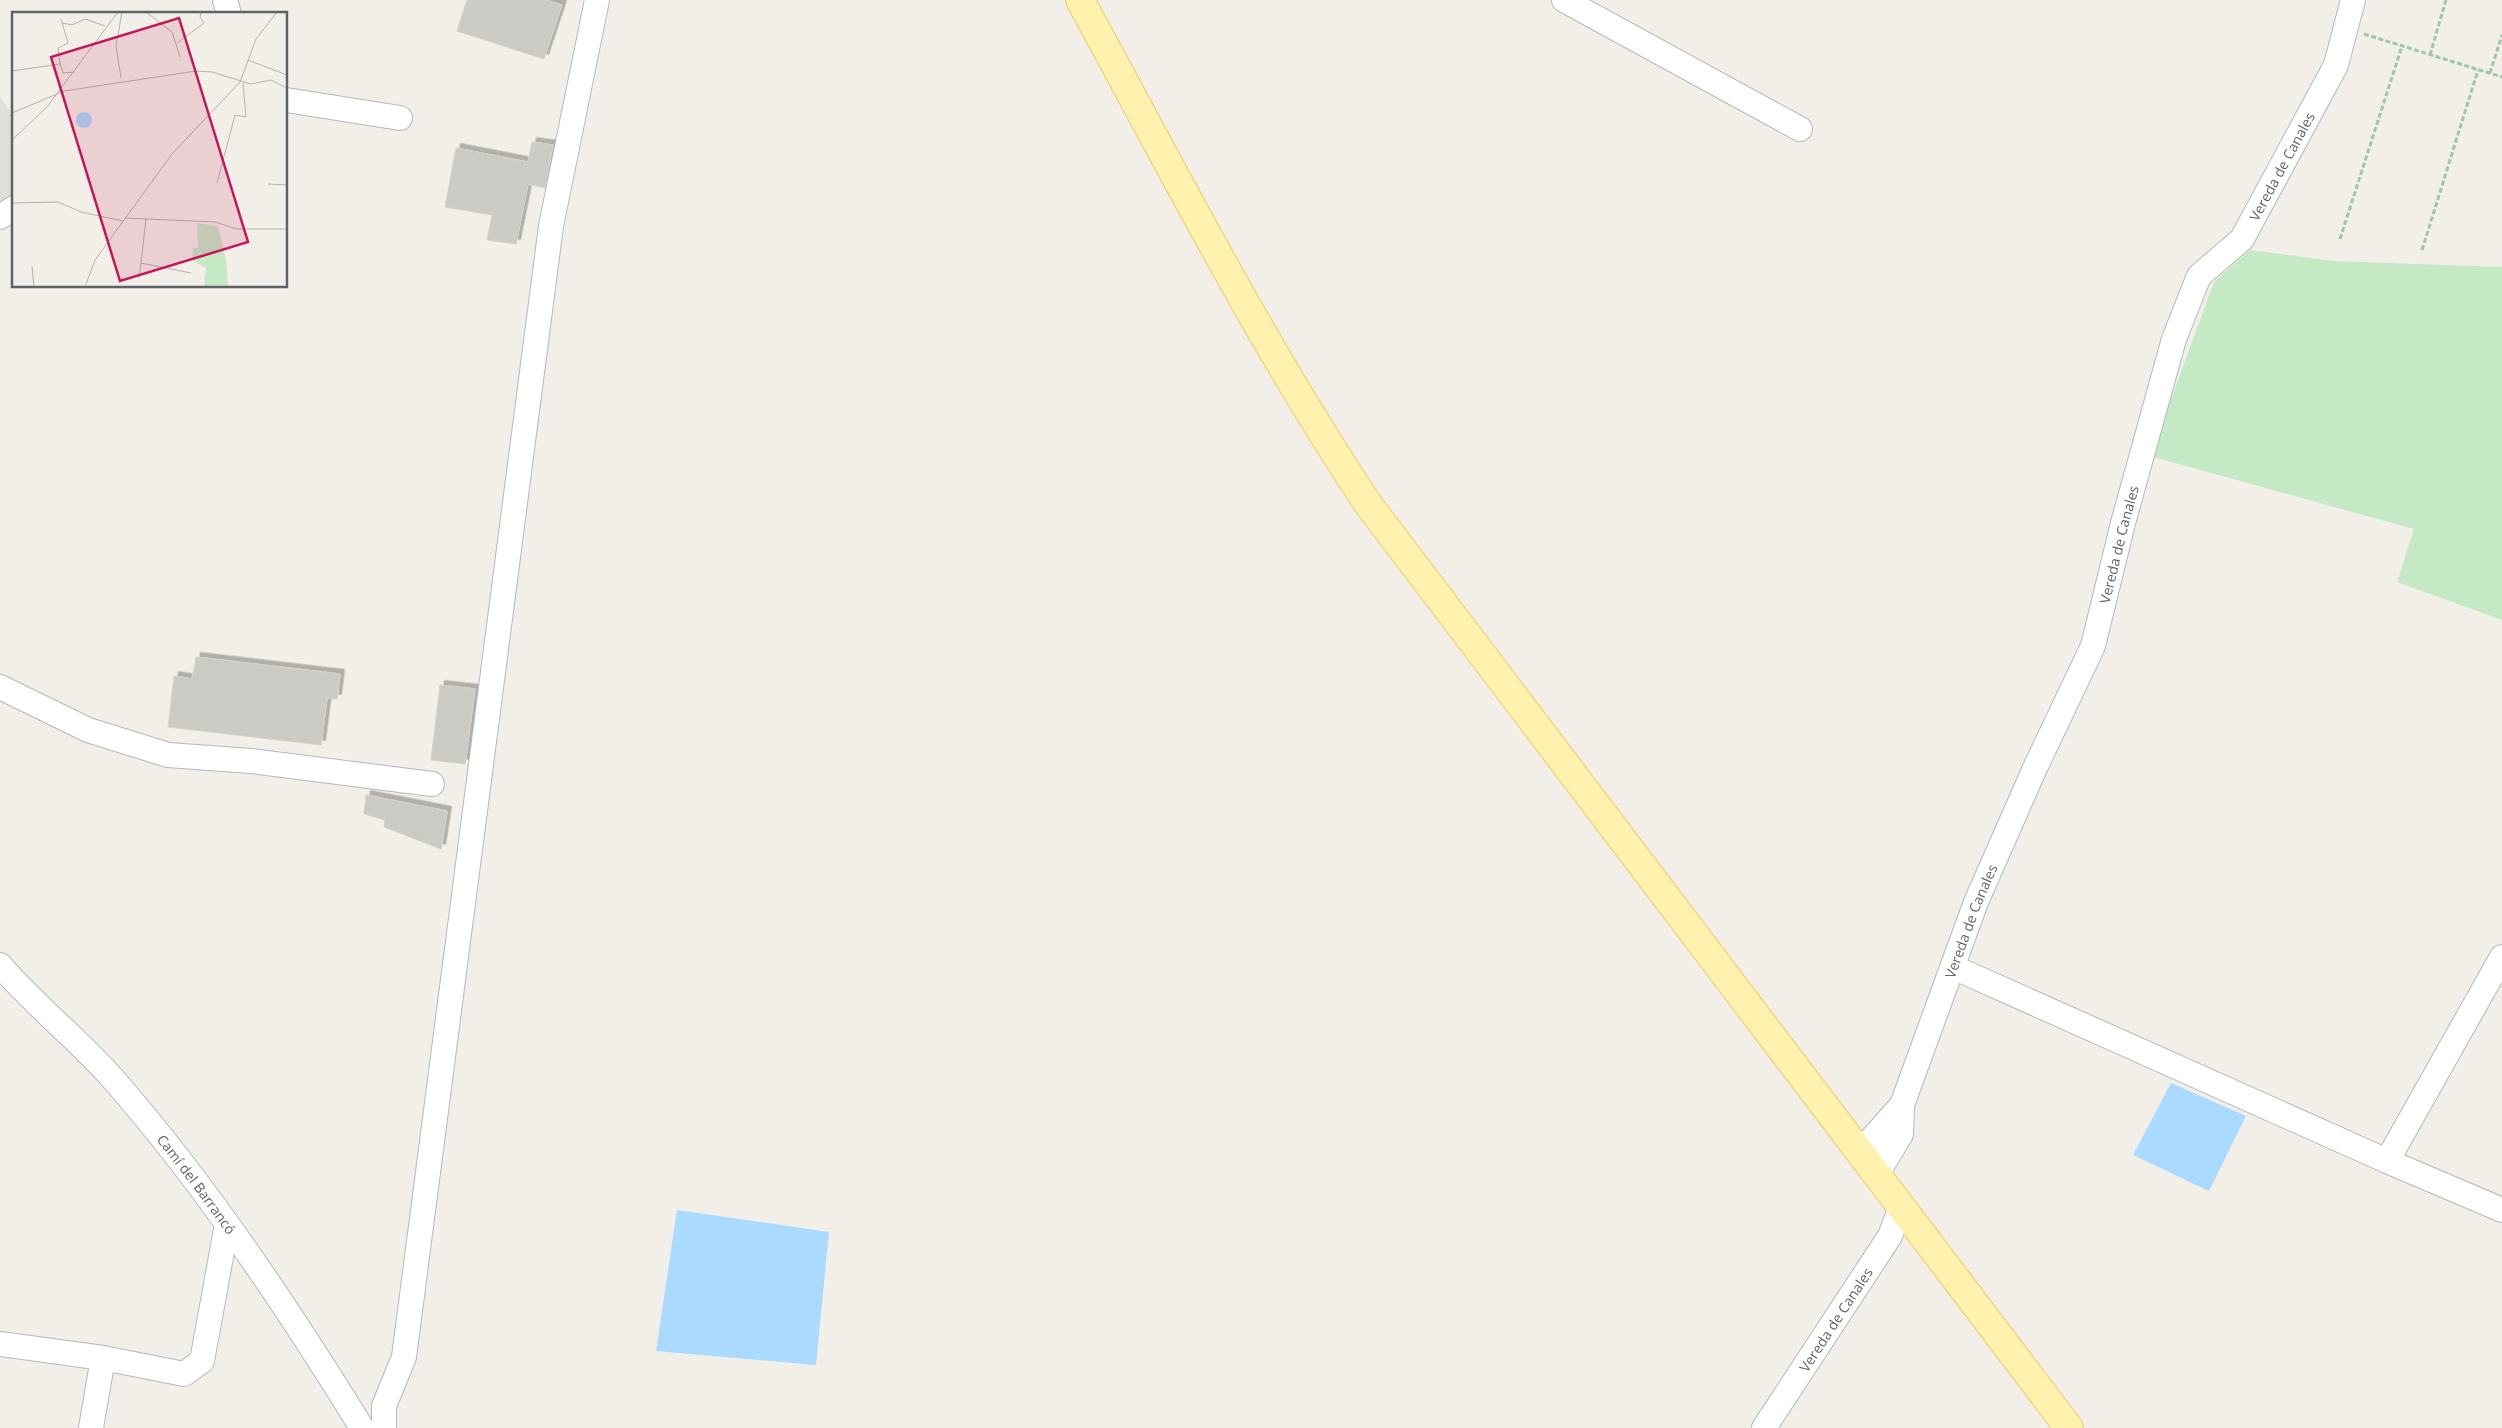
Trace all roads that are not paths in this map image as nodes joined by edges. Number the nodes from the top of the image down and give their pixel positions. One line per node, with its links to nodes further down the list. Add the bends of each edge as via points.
1 (597, 0): 26 (street, via 551,226 404,1357 384,1406)
2 (1080, 0): 16 (main road, via 1236,288 1317,428 1362,496)
3 (1564, 0): 7 (street)
4 (2353, 0): 14 (street, Vereda de Canales, via 2336,65 2242,239 2199,276 2172,348 2123,523 2093,646 2034,768 1980,893)
5 (288, 100): 6 (street)
6 (400, 118)
7 (1800, 129)
8 (12, 209): 9 (street)
9 (0, 217)
10 (0, 687): 11 (street, via 88,730 168,755 260,762)
11 (432, 784)
12 (2502, 957): 17 (street)
13 (0, 965): 21 (street, Camí del Barrancó, via 113,1079)
14 (1954, 967): 15 (street, Vereda de Canales); 17 (street)
15 (1902, 1105): 16 (street, Vereda de Canales); 18 (street, Vereda de Canales, via 1900,1134)
16 (1860, 1152): 18 (main road)
17 (2386, 1161): 20 (street)
18 (1877, 1174): 19 (main road)
19 (1901, 1207): 27 (street, Vereda de Canales, via 1890,1236); 28 (main road)
20 (2502, 1210)
21 (227, 1224): 23 (street, via 202,1362 184,1374); 25 (street, Camí del Barrancó)
22 (0, 1344): 23 (street)
23 (103, 1358): 24 (street)
24 (90, 1428)
25 (362, 1428)
26 (384, 1428)
27 (1764, 1428)
28 (2069, 1428)

